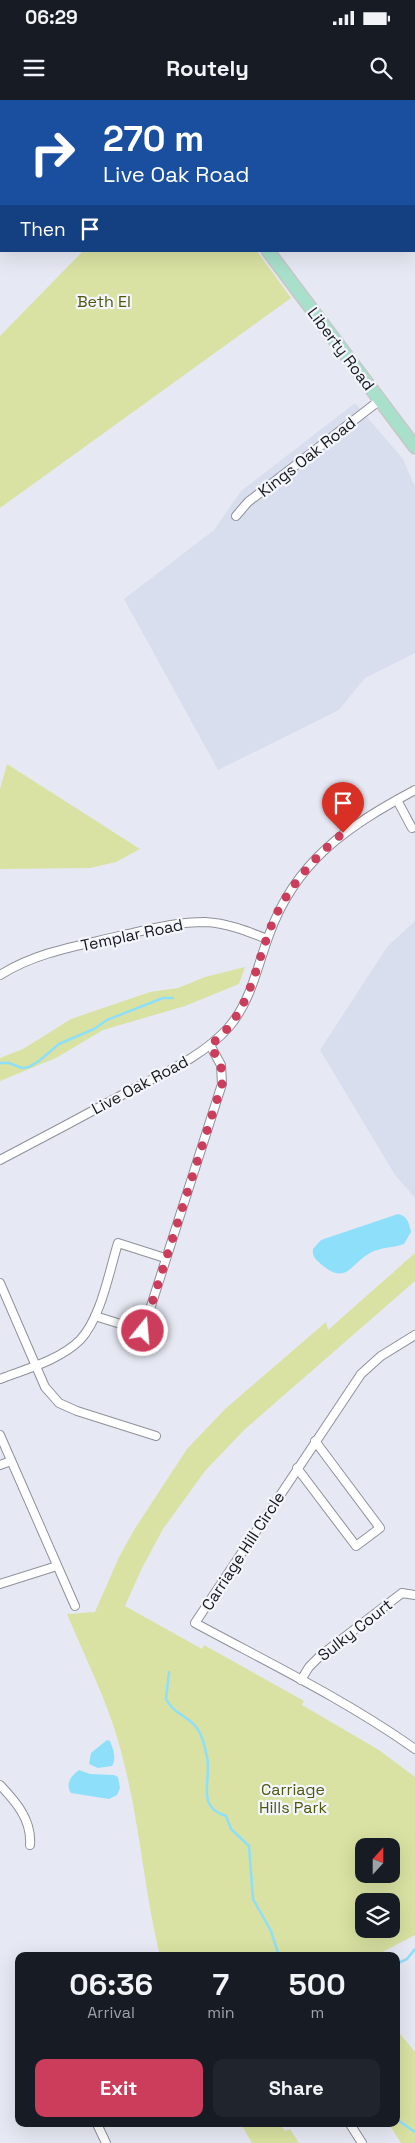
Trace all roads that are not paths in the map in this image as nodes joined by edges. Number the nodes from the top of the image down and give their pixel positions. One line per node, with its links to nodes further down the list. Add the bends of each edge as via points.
1 (269, 252): 2 (main road, Liberty Road)
2 (380, 400): 3 (main road, Liberty Road); 4 (street, Kings Oak Road, via 248,502)
3 (415, 447)
4 (236, 516)
5 (415, 790): 6 (street, Live Oak Road)
6 (398, 800): 7 (street); 8 (street, Live Oak Road, via 357,823 319,855 282,904)
7 (412, 828)
8 (267, 939): 9 (street, Templar Road, via 221,924 176,923 29,959); 10 (street, Live Oak Road, via 242,1009)
9 (0, 975)
10 (210, 1045): 11 (street, Live Oak Road, via 177,1066); 12 (street, via 221,1065 222,1084)
11 (0, 1160)
12 (165, 1258): 14 (street, via 118,1243); 14 (street, via 143,1331)
13 (0, 1283): 16 (street)
14 (95, 1316): 16 (street, via 80,1340)
15 (415, 1334): 20 (street, Carriage Hill Circle, via 381,1356 361,1374)
16 (36, 1365): 17 (street); 19 (street, via 45,1387 60,1403)
17 (0, 1379)
18 (0, 1435): 21 (street)
19 (156, 1436)
20 (315, 1441): 23 (street, Carriage Hill Circle); 23 (street, via 380,1528 356,1546)
21 (11, 1461): 22 (street); 24 (street)
22 (0, 1465)
23 (297, 1468): 28 (street, Carriage Hill Circle, via 195,1623)
24 (57, 1566): 25 (street); 27 (street)
25 (0, 1584)
26 (415, 1595): 28 (street, Sulky Court, via 402,1594 320,1656)
27 (74, 1606)
28 (301, 1680): 29 (street, Carriage Hill Circle)
29 (415, 1749)
30 (0, 1785): 31 (street, via 28,1823)
31 (30, 1845)
32 (98, 2127): 34 (street)
33 (352, 2127): 35 (street)
34 (106, 2143)
35 (362, 2143)

